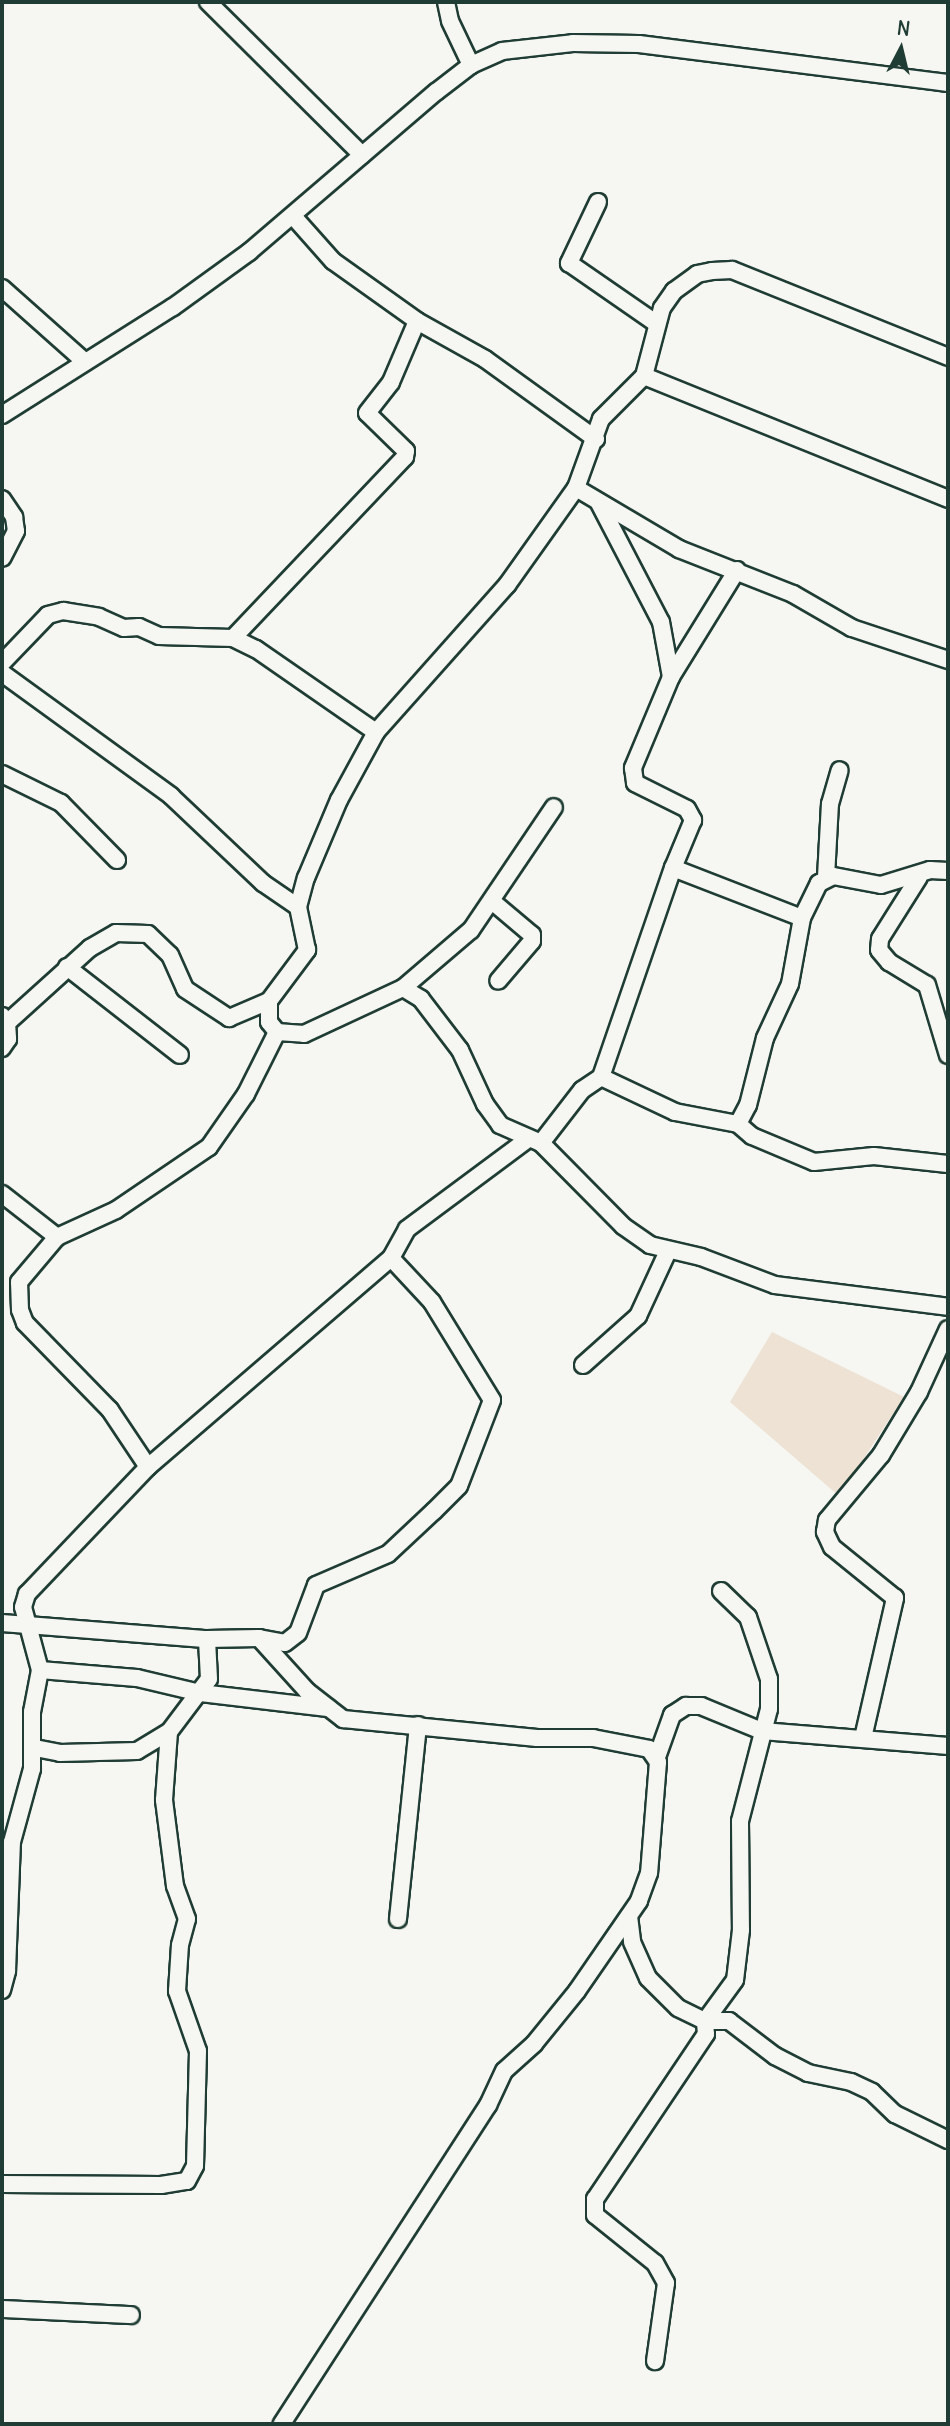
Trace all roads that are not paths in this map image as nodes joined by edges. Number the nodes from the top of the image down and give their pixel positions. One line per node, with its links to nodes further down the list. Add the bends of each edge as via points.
1 (208, 2): 5 (street)
2 (446, 2): 3 (street)
3 (471, 65): 4 (street, via 502,51 544,44 639,44); 5 (street)
4 (948, 83)
5 (362, 155): 7 (street)
6 (598, 202): 10 (street, via 569,263)
7 (293, 216): 9 (street, via 333,261); 12 (street, via 173,307)
8 (2, 288): 12 (street)
9 (417, 321): 15 (street, via 485,359); 22 (street, via 391,382 368,413 406,451 405,457)
10 (657, 324): 11 (street, via 674,291 697,274 732,270); 13 (street)
11 (948, 357)
12 (85, 362): 14 (street)
13 (644, 376): 15 (street, via 601,419); 18 (street)
14 (2, 415)
15 (596, 439): 16 (street)
16 (576, 488): 19 (street); 27 (street, via 507,585)
17 (2, 499): 20 (street, via 14,517 16,531)
18 (948, 499)
19 (599, 503): 21 (street, via 655,537); 26 (street, via 661,622)
20 (2, 558)
21 (737, 570): 23 (street, via 793,594 852,628); 26 (street)
22 (233, 638): 24 (street, via 159,636 62,611 48,615); 27 (street)
23 (948, 660)
24 (2, 663)
25 (2, 673): 37 (street, via 171,796 263,883)
26 (671, 677): 32 (street, via 633,768 635,783 687,809 693,820)
27 (376, 732): 37 (street, via 339,800)
28 (840, 770): 34 (street, via 831,804)
29 (2, 774): 31 (street, via 61,803)
30 (554, 807): 36 (street)
31 (117, 860)
32 (673, 868): 38 (street); 48 (street)
33 (948, 871): 35 (street, via 930,870)
34 (825, 877): 35 (street, via 881,884); 38 (street)
35 (919, 877): 47 (street, via 880,939 879,950 889,962 927,985)
36 (493, 902): 40 (street, via 532,935 532,941); 41 (street, via 471,930)
37 (298, 907): 42 (street, via 307,950)
38 (802, 918): 49 (street, via 790,984 765,1038 748,1105)
39 (67, 967): 42 (street, via 116,933 148,934 170,955 185,989 229,1018); 43 (street); 46 (street)
40 (498, 981)
41 (403, 988): 44 (street, via 304,1034); 50 (street, via 421,999 460,1050 500,1125)
42 (269, 1001): 44 (street, via 269,1022)
43 (5, 1020): 45 (street, via 8,1039)
44 (276, 1032): 53 (street, via 246,1094 209,1147 116,1210)
45 (2, 1048)
46 (180, 1055)
47 (948, 1055)
48 (601, 1077): 49 (street, via 675,1112); 50 (street, via 582,1090)
49 (738, 1124): 51 (street, via 752,1136 814,1162 874,1156)
50 (534, 1141): 54 (street, via 623,1226 649,1245); 55 (street, via 407,1229)
51 (948, 1164)
52 (2, 1194): 53 (street)
53 (57, 1237): 56 (street)
54 (668, 1251): 58 (street, via 701,1257 775,1284); 60 (street, via 638,1316)
55 (391, 1258): 61 (street); 65 (street, via 452,1330 485,1383 491,1410 466,1459 459,1486 434,1511 388,1554 316,1585 298,1633 285,1643)
56 (19, 1282): 57 (street); 61 (street, via 25,1323 110,1410)
57 (2, 1291)
58 (948, 1307)
59 (948, 1329): 73 (street, via 919,1392 881,1455 827,1520 825,1532 832,1547 895,1598)
60 (583, 1365)
61 (148, 1467): 64 (street, via 34,1584 23,1607)
62 (721, 1591): 71 (street, via 748,1616 769,1679 769,1709)
63 (2, 1623): 64 (street)
64 (27, 1623): 66 (street); 67 (street)
65 (259, 1638): 66 (street); 69 (street)
66 (207, 1639): 68 (street, via 209,1679)
67 (40, 1670): 68 (street, via 137,1678); 75 (street, via 32,1712)
68 (200, 1693): 69 (street); 72 (street)
69 (330, 1709): 70 (street, via 343,1719)
70 (418, 1725): 76 (street, via 537,1738 593,1738 649,1749); 78 (street)
71 (762, 1731): 73 (street); 76 (street, via 701,1706 686,1706 672,1715); 80 (street, via 740,1821 735,1980)
72 (169, 1732): 75 (street, via 137,1751 60,1753); 82 (street, via 164,1800 175,1886 187,1919 177,1991 198,2051 195,2166 187,2181 161,2185)
73 (863, 1738): 74 (street)
74 (948, 1746)
75 (35, 1748): 79 (street, via 12,1842 7,1971)
76 (657, 1757): 77 (street, via 649,1873)
77 (629, 1916): 80 (street, via 632,1942 648,1978 678,2008); 86 (street, via 560,2012 503,2071 488,2105)
78 (398, 1919)
79 (2, 1990)
80 (705, 2021): 81 (street, via 729,2021 775,2056 808,2073 851,2082 872,2092 895,2114); 85 (street, via 706,2034 595,2199 595,2215 655,2263 666,2283)
81 (948, 2140)
82 (2, 2184)
83 (2, 2309): 84 (street)
84 (131, 2315)
85 (655, 2361)
86 (282, 2424)

